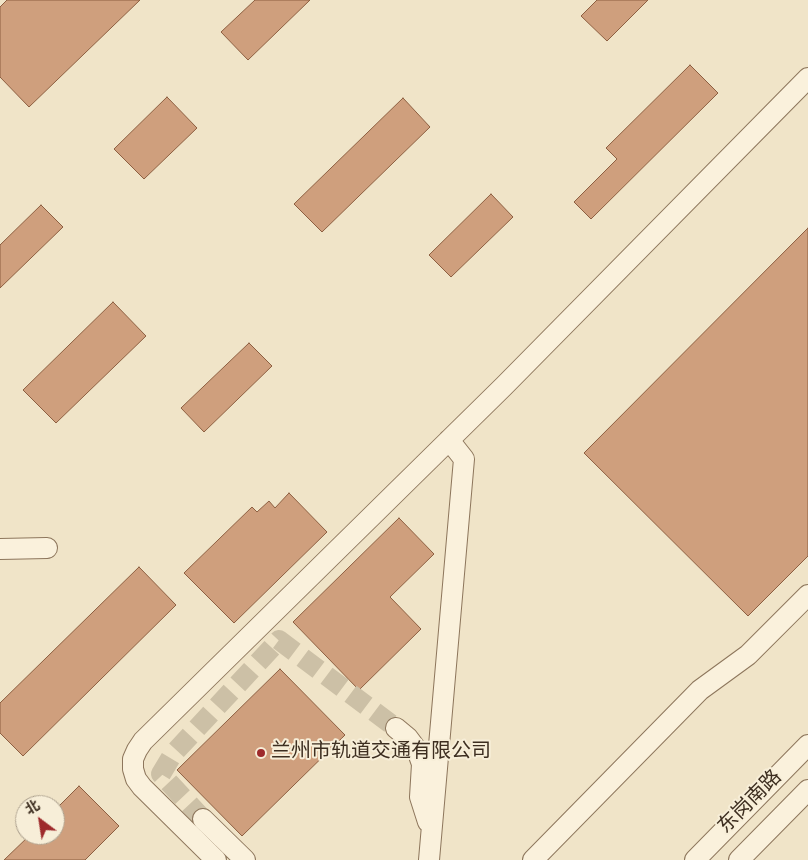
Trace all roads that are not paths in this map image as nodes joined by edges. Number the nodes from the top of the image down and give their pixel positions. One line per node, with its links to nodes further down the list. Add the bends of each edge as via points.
1 (808, 78): 2 (street)
2 (449, 440): 10 (street, via 464,460); 11 (street, via 137,750 133,759 136,779)
3 (47, 548): 4 (street)
4 (0, 549)
5 (808, 596): 14 (street, via 748,655 700,690)
6 (396, 728): 10 (street, via 408,738 422,764 420,797)
7 (808, 745): 15 (street, 东岗南路)
8 (808, 790): 16 (street, 东岗南路)
9 (203, 819): 12 (street)
10 (431, 833): 13 (street)
11 (216, 860)
12 (244, 860)
13 (429, 860)
14 (532, 860)
15 (695, 860)
16 (739, 860)

